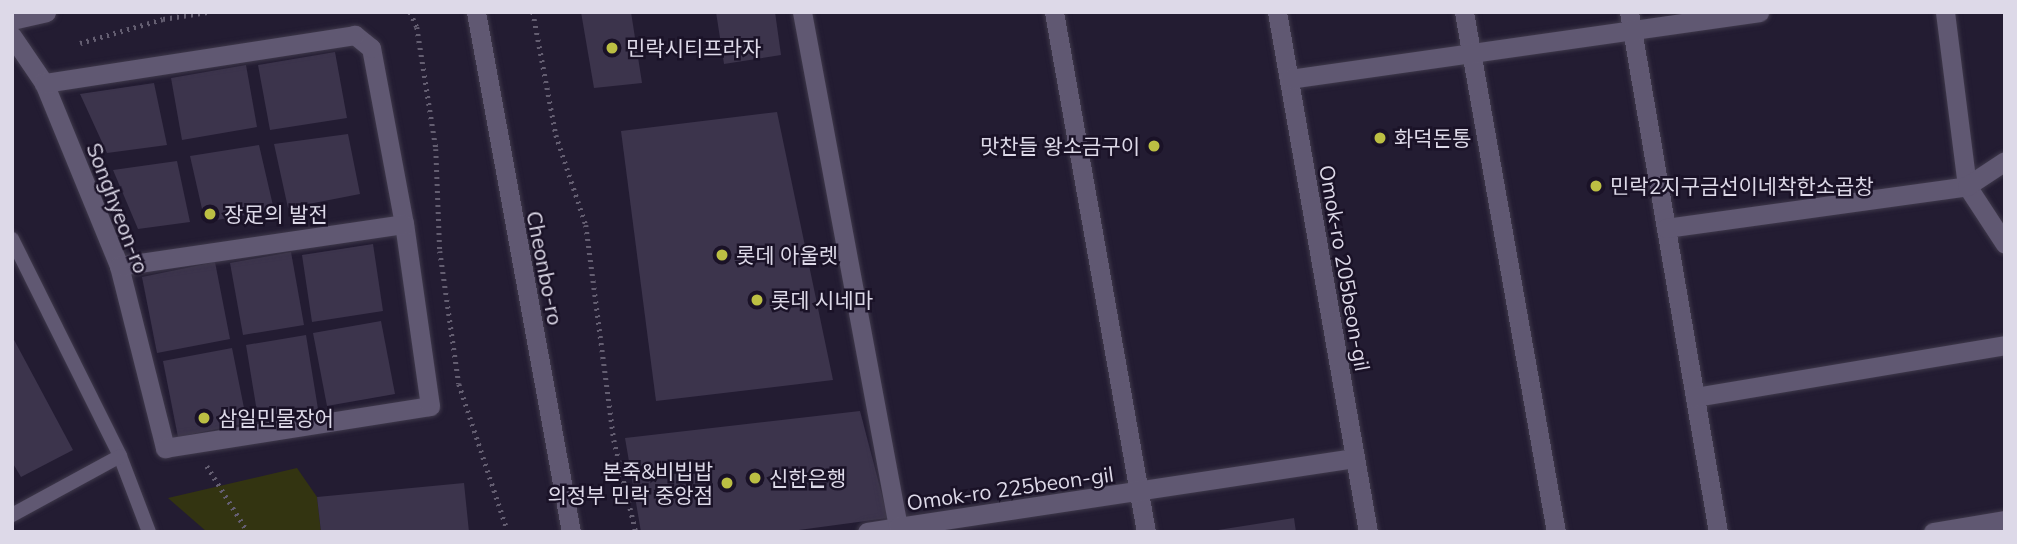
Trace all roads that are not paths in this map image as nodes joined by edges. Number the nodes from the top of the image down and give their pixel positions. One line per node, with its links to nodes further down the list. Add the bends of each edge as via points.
1 (46, 12): 9 (street)
2 (476, 12): 31 (street, Cheonbo-ro)
3 (802, 12): 29 (street, Omok-ro 225beon-gil)
4 (1054, 12): 26 (street)
5 (1277, 12): 13 (street, Omok-ro 205beon-gil)
6 (1464, 12): 12 (street)
7 (1759, 12): 10 (street)
8 (1945, 12): 16 (street)
9 (12, 20)
10 (1630, 21): 12 (street); 18 (street)
11 (12, 36): 14 (street, Songhyeon-ro)
12 (1471, 52): 13 (street); 35 (street)
13 (1289, 79): 25 (street, Omok-ro 205beon-gil)
14 (44, 83): 17 (street, via 355,35 370,48); 21 (street, Songhyeon-ro)
15 (2005, 161): 16 (street)
16 (1967, 186): 18 (street); 20 (street)
17 (404, 224): 21 (street); 21 (street, Songhyeon-ro, via 430,405 165,448)
18 (1666, 228): 23 (street)
19 (12, 239): 24 (lane)
20 (2005, 244)
21 (119, 266)
22 (2005, 345): 23 (street)
23 (1695, 397): 36 (street)
24 (120, 456): 27 (lane); 30 (lane)
25 (1355, 458): 26 (street, Omok-ro 225beon-gil); 34 (street, Omok-ro 205beon-gil)
26 (1140, 492): 29 (street, Omok-ro 225beon-gil); 33 (street)
27 (12, 515)
28 (2005, 520): 37 (street)
29 (898, 527): 32 (street)
30 (149, 532)
31 (571, 532)
32 (867, 532)
33 (1146, 532)
34 (1368, 532)
35 (1556, 532)
36 (1718, 532)
37 (1933, 532)

